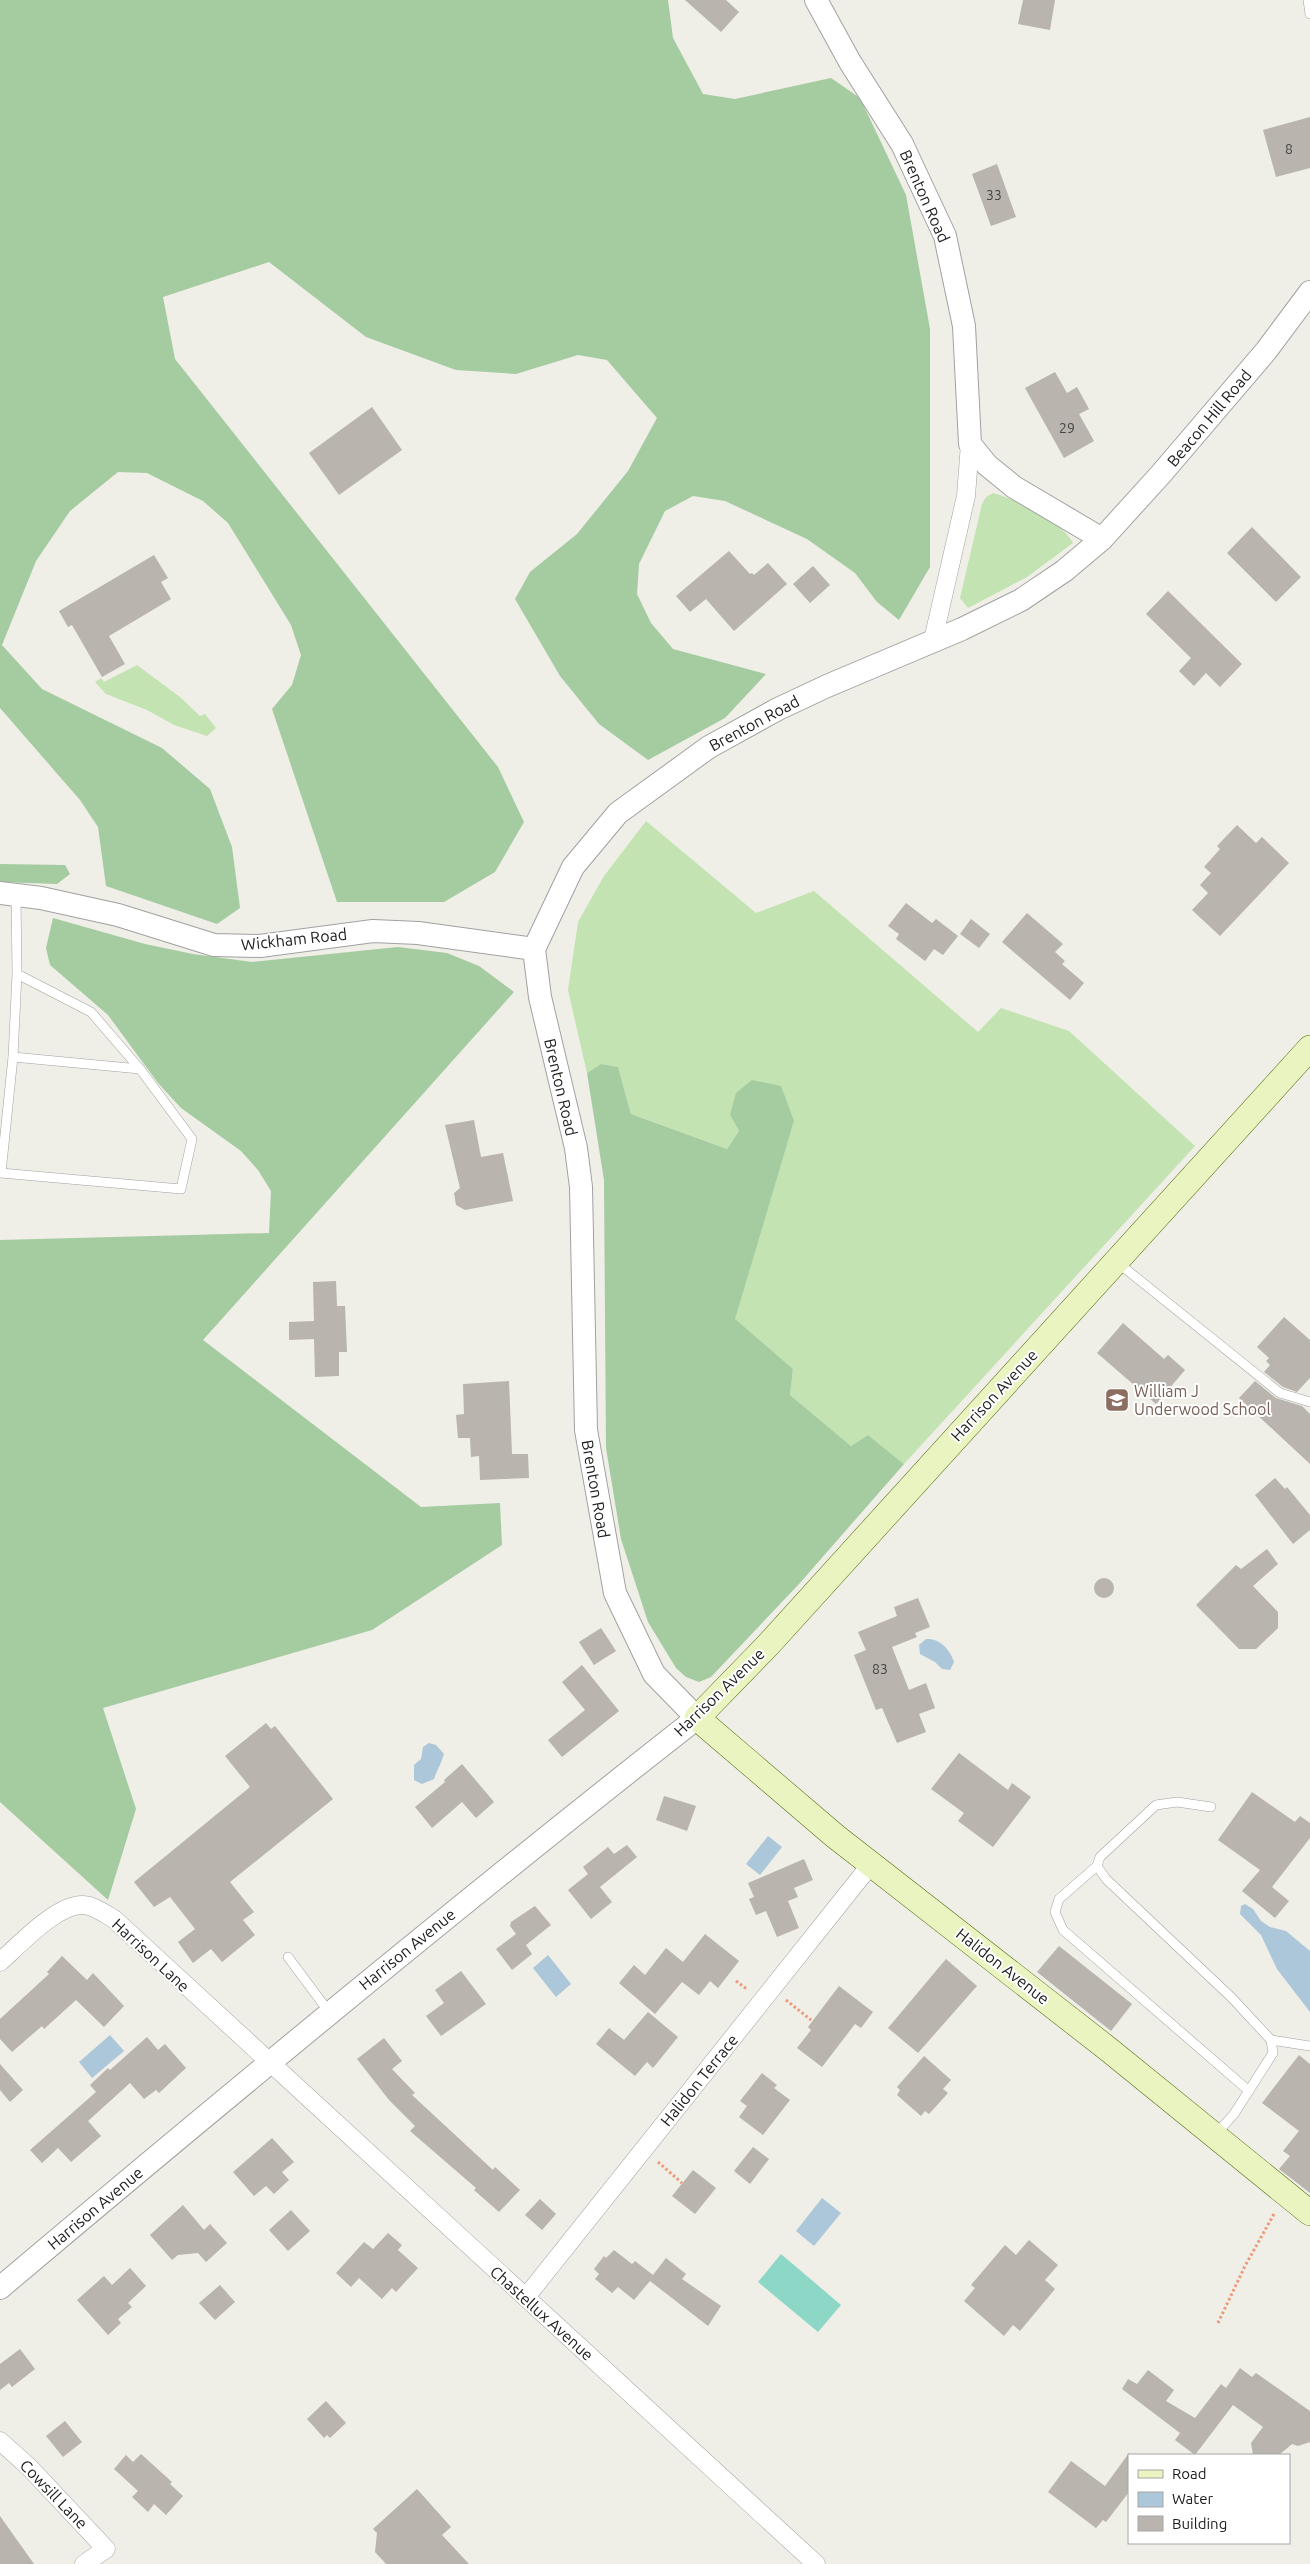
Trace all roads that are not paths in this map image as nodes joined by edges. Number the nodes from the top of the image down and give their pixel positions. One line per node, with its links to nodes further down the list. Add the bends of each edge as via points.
1 (816, 0): 5 (street, Brenton Road, via 850,62 902,144 945,236 964,326)
2 (1308, 0): 3 (lane)
3 (1310, 14)
4 (1310, 292): 6 (street, Beacon Hill Road, via 1266,351)
5 (970, 444): 6 (street, via 987,465 1014,487); 7 (street, Brenton Road, via 966,496)
6 (1102, 539): 7 (street, Brenton Road, via 1021,600)
7 (932, 640): 9 (street, Brenton Road, via 778,709 709,747 633,801 613,817 573,867)
8 (8, 894): 9 (street, Wickham Road, via 118,915 214,945 260,946 373,931 418,933); 10 (lane)
9 (534, 949): 16 (street, Brenton Road, via 540,997 576,1148 581,1187 586,1430 615,1593 654,1674)
10 (17, 974): 11 (lane); 13 (lane, via 90,1012)
11 (13, 1057): 13 (lane); 13 (lane, via 1,1173 181,1189 192,1139)
12 (1307, 1057): 14 (main road, Harrison Avenue)
13 (140, 1069)
14 (1117, 1262): 15 (lane, via 1280,1393); 16 (main road, Harrison Avenue)
15 (1310, 1402)
16 (698, 1718): 18 (main road, Halidon Avenue, via 835,1836); 22 (street, Harrison Avenue, via 482,1887)
17 (1211, 1807): 19 (lane, via 1177,1802 1156,1805 1100,1857)
18 (872, 1863): 27 (main road, Halidon Avenue); 30 (street, Halidon Terrace)
19 (1098, 1866): 23 (lane, via 1106,1879 1232,1998); 26 (lane, via 1059,1898 1055,1912 1063,1930)
20 (288, 1957): 22 (lane)
21 (0, 1962): 25 (street, Harrison Lane, via 52,1917 81,1905 98,1909 114,1919)
22 (330, 2012): 25 (street, Harrison Avenue)
23 (1271, 2040): 24 (lane); 26 (lane, via 1273,2053)
24 (1310, 2046)
25 (268, 2063): 29 (street, Harrison Avenue); 30 (street, Chastellux Avenue)
26 (1248, 2091): 27 (lane)
27 (1214, 2136): 28 (main road, Halidon Avenue)
28 (1310, 2213)
29 (0, 2288)
30 (526, 2297): 33 (street, Chastellux Avenue)
31 (0, 2441): 32 (street, Cowsill Lane, via 106,2548)
32 (84, 2564)
33 (816, 2564)

